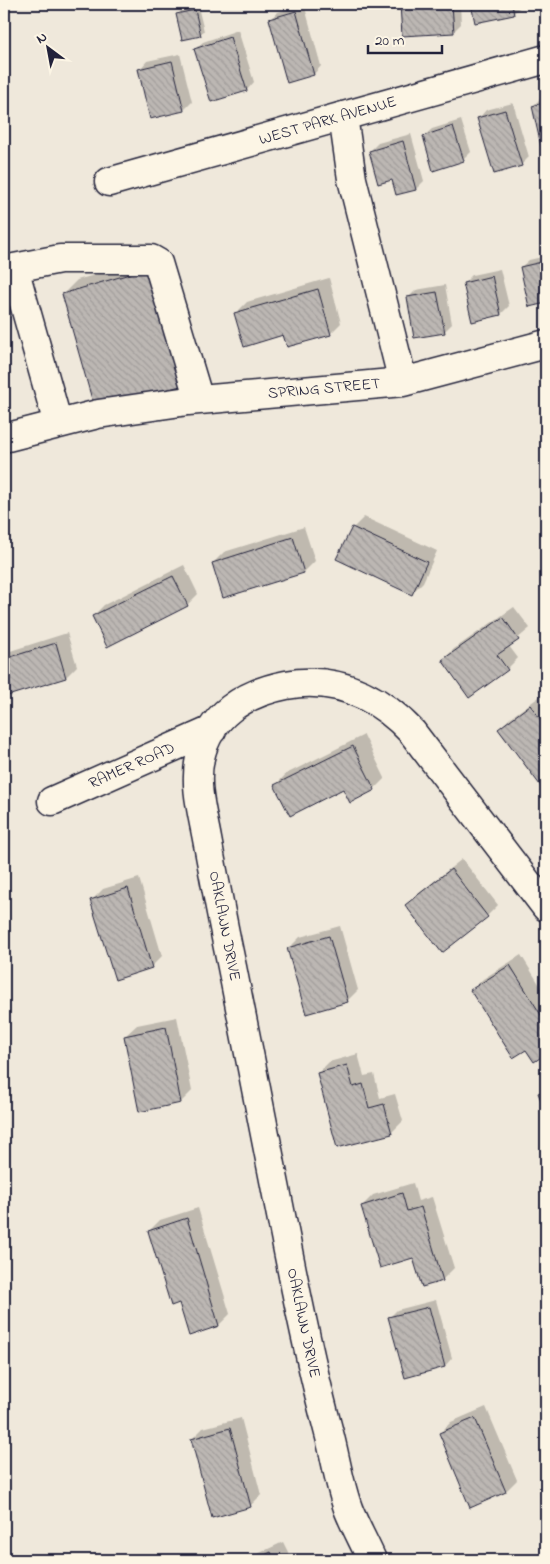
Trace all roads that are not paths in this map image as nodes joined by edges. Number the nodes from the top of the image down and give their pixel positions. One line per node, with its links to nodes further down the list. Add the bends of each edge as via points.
1 (546, 59): 2 (street, WEST PARK AVENUE)
2 (343, 116): 3 (street, WEST PARK AVENUE); 5 (street, via 352,179)
3 (109, 182)
4 (546, 344): 5 (street, SPRING STREET)
5 (402, 382): 6 (street, SPRING STREET)
6 (199, 400): 7 (street, SPRING STREET, via 98,414); 7 (street, via 158,263 151,259 52,260 14,268)
7 (58, 424): 8 (street, SPRING STREET)
8 (4, 438)
9 (212, 730): 10 (street, RAMER ROAD); 11 (street, OAKLAWN DRIVE, via 228,710 247,697 294,684 322,683 349,689 374,700 397,716 412,732); 12 (street, OAKLAWN DRIVE, via 200,758 197,781 214,875 314,1378 349,1509)
10 (52, 801)
11 (546, 907)
12 (372, 1560)

